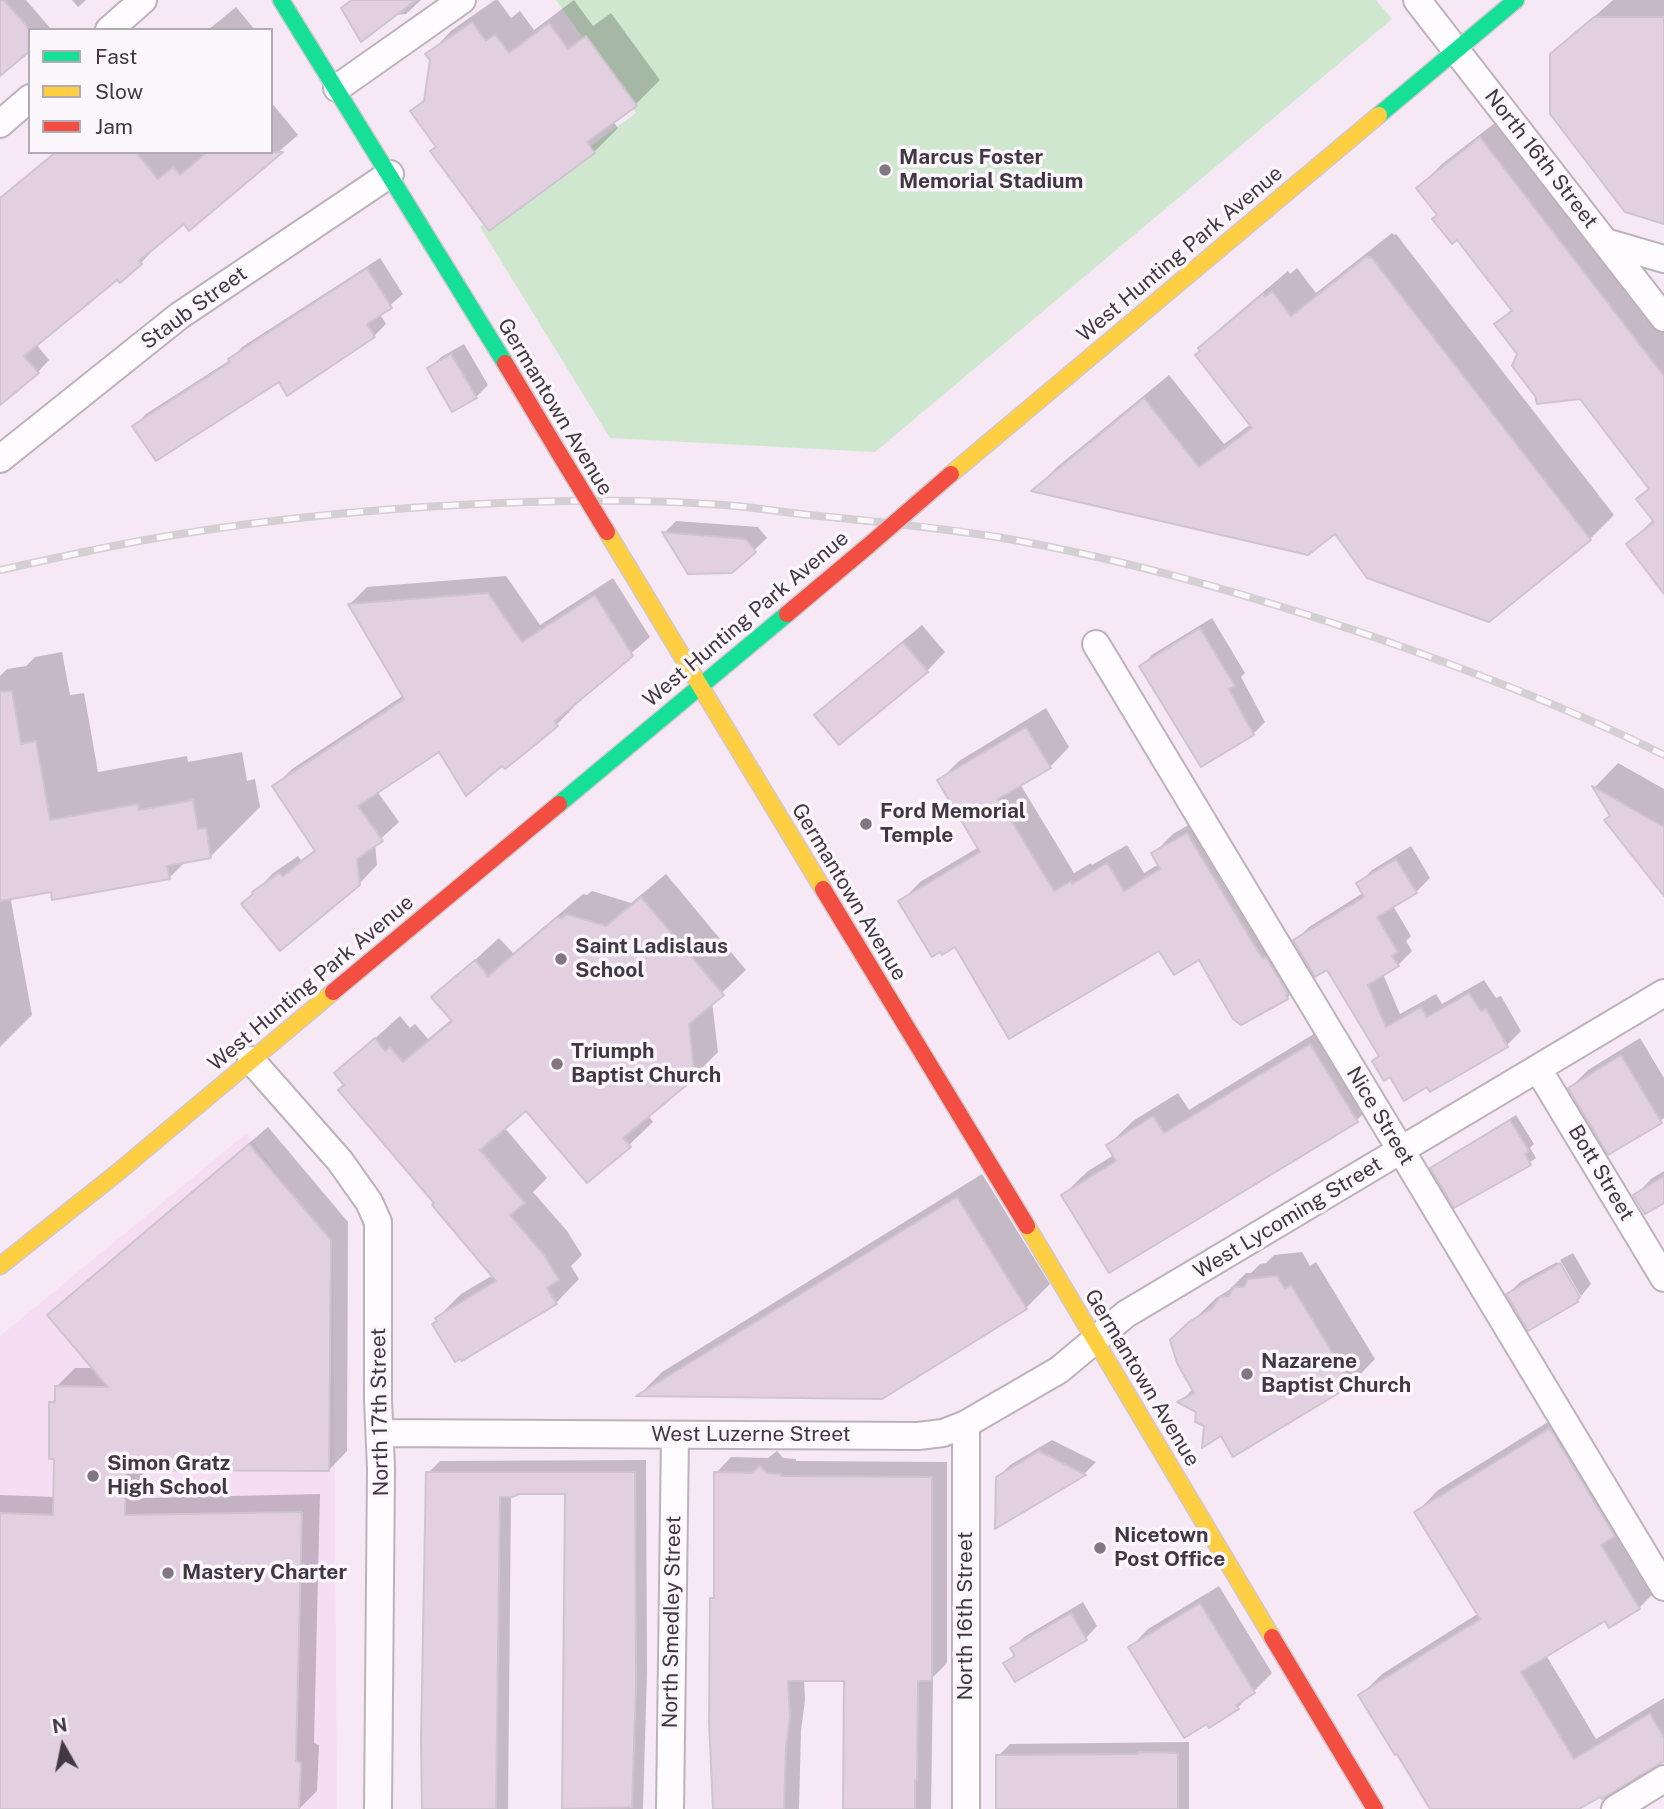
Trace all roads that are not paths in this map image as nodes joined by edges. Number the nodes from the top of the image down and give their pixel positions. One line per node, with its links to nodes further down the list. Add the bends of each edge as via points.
1 (144, 0): 6 (street)
2 (281, 0): 8 (main road, Germantown Avenue)
3 (462, 0): 8 (street)
4 (1417, 0): 7 (street, North 16th Street)
5 (1516, 0): 7 (main road, West Hunting Park Avenue)
6 (111, 28)
7 (1456, 50): 12 (street, North 16th Street); 17 (main road, West Hunting Park Avenue, bridge)
8 (337, 88): 11 (main road, Germantown Avenue)
9 (28, 100): 10 (street)
10 (0, 124)
11 (390, 174): 15 (street, Staub Street, via 179,316); 17 (main road, Germantown Avenue, bridge)
12 (1605, 242): 13 (street); 14 (street, North 16th Street)
13 (1664, 259)
14 (1664, 318)
15 (3, 456)
16 (1096, 644): 21 (street, Nice Street)
17 (699, 685): 19 (main road, West Hunting Park Avenue); 24 (main road, Germantown Avenue)
18 (1664, 993): 20 (street, West Lycoming Street)
19 (251, 1060): 22 (main road, West Hunting Park Avenue); 26 (street, North 17th Street, via 340,1161 374,1212 379,1234)
20 (1538, 1069): 21 (street, West Lycoming Street); 23 (street, Bott Street)
21 (1401, 1150): 24 (street, West Lycoming Street, via 1126,1314); 28 (street, Nice Street)
22 (0, 1266)
23 (1664, 1278)
24 (1095, 1340): 25 (street, West Luzerne Street, via 1059,1370); 33 (main road, Germantown Avenue)
25 (966, 1424): 27 (street, West Luzerne Street, via 918,1436); 32 (street, North 16th Street)
26 (380, 1433): 27 (street, West Luzerne Street); 30 (street, North 17th Street)
27 (675, 1434): 31 (street, North Smedley Street)
28 (1664, 1587)
29 (1664, 1779): 34 (street)
30 (378, 1809)
31 (670, 1809)
32 (966, 1809)
33 (1376, 1809)
34 (1615, 1809)

